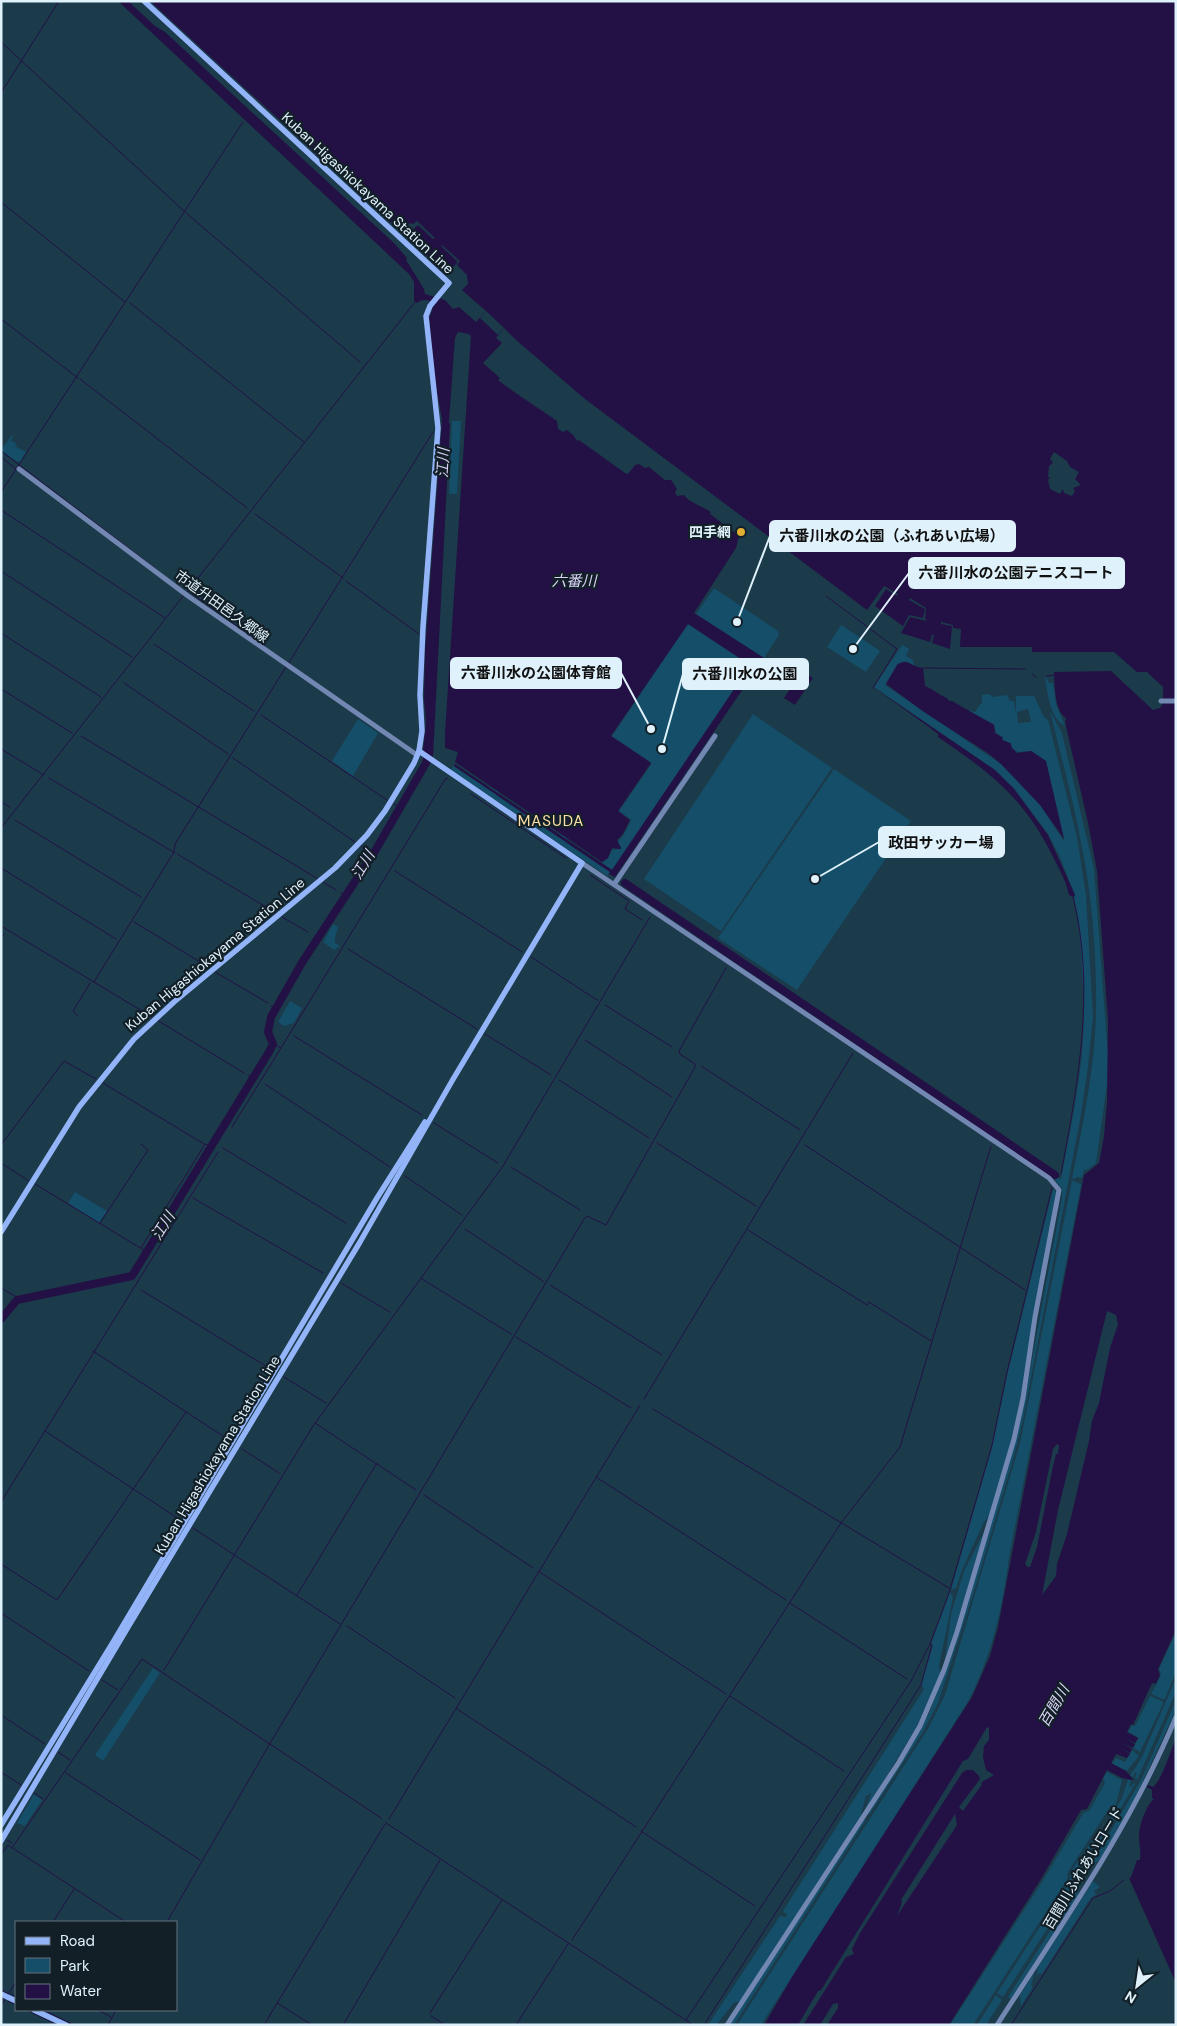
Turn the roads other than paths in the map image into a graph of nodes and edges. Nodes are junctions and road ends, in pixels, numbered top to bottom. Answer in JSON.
{"nodes":[{"id":1,"x":144,"y":1,"type":"edge"},
{"id":2,"x":19,"y":469,"type":"dead end"},
{"id":3,"x":1160,"y":701,"type":"dead end"},
{"id":4,"x":1176,"y":701,"type":"edge"},
{"id":5,"x":715,"y":736,"type":"dead end"},
{"id":6,"x":419,"y":753,"type":"junction"},
{"id":7,"x":582,"y":863,"type":"junction"},
{"id":8,"x":615,"y":883,"type":"junction"},
{"id":9,"x":452,"y":1081,"type":"junction"},
{"id":10,"x":1,"y":1232,"type":"edge"},
{"id":11,"x":1176,"y":1717,"type":"edge"},
{"id":12,"x":1,"y":1825,"type":"edge"},
{"id":13,"x":1,"y":1841,"type":"edge"},
{"id":14,"x":1,"y":1994,"type":"edge"},
{"id":15,"x":15,"y":2001,"type":"edge"},
{"id":16,"x":36,"y":2011,"type":"edge"},
{"id":17,"x":66,"y":2025,"type":"edge"},
{"id":18,"x":727,"y":2025,"type":"edge"},
{"id":19,"x":997,"y":2025,"type":"edge"}],
"edges":[{"from":1,"to":6,"type":"main road","name":"Kuban Higashiokayama Station Line"},
{"from":2,"to":6,"type":"street","name":"市道升田邑久郷線"},
{"from":3,"to":4,"type":"street"},
{"from":5,"to":8,"type":"street"},
{"from":6,"to":7,"type":"main road"},
{"from":6,"to":10,"type":"main road","name":"Kuban Higashiokayama Station Line"},
{"from":7,"to":8,"type":"street"},
{"from":7,"to":9,"type":"main road","name":"Kuban Higashiokayama Station Line"},
{"from":8,"to":18,"type":"street"},
{"from":9,"to":12,"type":"main road","name":"Kuban Higashiokayama Station Line"},
{"from":9,"to":13,"type":"main road","name":"Kuban Higashiokayama Station Line"},
{"from":11,"to":19,"type":"street","name":"百間川ふれあいロード"},
{"from":14,"to":15,"type":"main road"},
{"from":16,"to":17,"type":"main road"}]}
